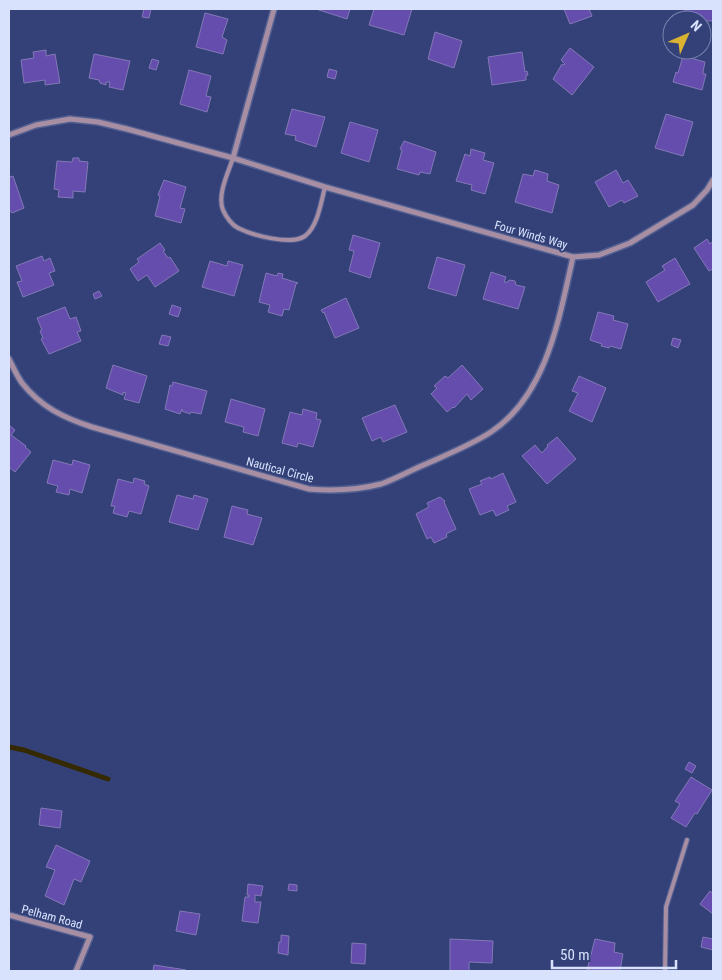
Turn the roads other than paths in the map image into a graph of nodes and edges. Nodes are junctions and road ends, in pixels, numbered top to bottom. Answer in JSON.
{"nodes":[{"id":1,"x":274,"y":9,"type":"edge"},
{"id":2,"x":9,"y":135,"type":"edge"},
{"id":3,"x":233,"y":158,"type":"junction"},
{"id":4,"x":713,"y":180,"type":"edge"},
{"id":5,"x":325,"y":187,"type":"junction"},
{"id":6,"x":573,"y":257,"type":"junction"},
{"id":7,"x":9,"y":359,"type":"edge"},
{"id":8,"x":687,"y":840,"type":"dead end"},
{"id":9,"x":9,"y":915,"type":"edge"},
{"id":10,"x":76,"y":971,"type":"edge"},
{"id":11,"x":665,"y":971,"type":"edge"}],
"edges":[{"from":1,"to":3,"type":"street"},
{"from":2,"to":3,"type":"street"},
{"from":3,"to":5,"type":"street","name":"Four Winds Way"},
{"from":3,"to":5,"type":"lane"},
{"from":4,"to":6,"type":"street","name":"Four Winds Way"},
{"from":5,"to":6,"type":"street","name":"Four Winds Way"},
{"from":6,"to":7,"type":"street","name":"Nautical Circle"},
{"from":8,"to":11,"type":"lane"},
{"from":9,"to":10,"type":"street","name":"Pelham Road"}]}
